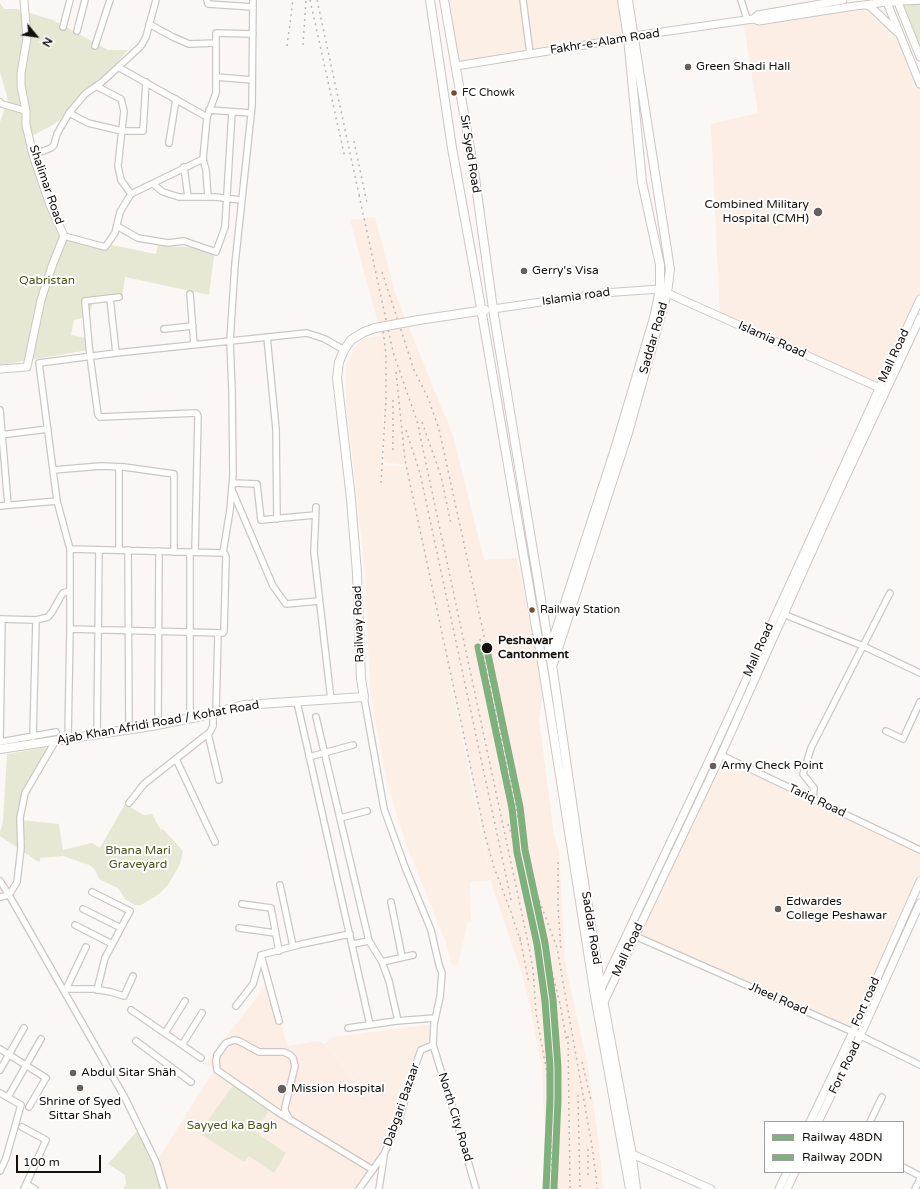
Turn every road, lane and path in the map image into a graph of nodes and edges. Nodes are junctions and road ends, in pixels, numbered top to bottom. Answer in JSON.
{"nodes":[{"id":1,"x":24,"y":0,"type":"edge"},
{"id":2,"x":70,"y":0,"type":"edge"},
{"id":3,"x":85,"y":0,"type":"edge"},
{"id":4,"x":110,"y":0,"type":"edge"},
{"id":5,"x":156,"y":0,"type":"edge"},
{"id":6,"x":207,"y":0,"type":"edge"},
{"id":7,"x":253,"y":0,"type":"edge"},
{"id":8,"x":430,"y":0,"type":"edge"},
{"id":9,"x":444,"y":0,"type":"edge"},
{"id":10,"x":523,"y":0,"type":"edge"},
{"id":11,"x":622,"y":0,"type":"edge"},
{"id":12,"x":628,"y":0,"type":"edge"},
{"id":13,"x":741,"y":0,"type":"edge"},
{"id":14,"x":843,"y":0,"type":"edge"},
{"id":15,"x":886,"y":1,"type":"edge"},
{"id":16,"x":897,"y":1,"type":"edge"},
{"id":17,"x":920,"y":1,"type":"edge"},
{"id":18,"x":867,"y":5,"type":"junction"},
{"id":19,"x":253,"y":7,"type":"junction"},
{"id":20,"x":750,"y":19,"type":"junction"},
{"id":21,"x":150,"y":24,"type":"junction"},
{"id":22,"x":63,"y":27,"type":"dead end"},
{"id":23,"x":77,"y":31,"type":"dead end"},
{"id":24,"x":899,"y":33,"type":"junction"},
{"id":25,"x":253,"y":34,"type":"junction"},
{"id":26,"x":631,"y":37,"type":"junction"},
{"id":27,"x":216,"y":43,"type":"junction"},
{"id":28,"x":95,"y":46,"type":"dead end"},
{"id":29,"x":530,"y":54,"type":"junction"},
{"id":30,"x":920,"y":57,"type":"edge"},
{"id":31,"x":456,"y":66,"type":"junction"},
{"id":32,"x":118,"y":67,"type":"junction"},
{"id":33,"x":216,"y":78,"type":"junction"},
{"id":34,"x":252,"y":80,"type":"junction"},
{"id":35,"x":146,"y":82,"type":"junction"},
{"id":36,"x":920,"y":84,"type":"edge"},
{"id":37,"x":96,"y":86,"type":"junction"},
{"id":38,"x":176,"y":99,"type":"junction"},
{"id":39,"x":0,"y":102,"type":"edge"},
{"id":40,"x":209,"y":110,"type":"junction"},
{"id":41,"x":26,"y":111,"type":"junction"},
{"id":42,"x":232,"y":112,"type":"junction"},
{"id":43,"x":69,"y":113,"type":"junction"},
{"id":44,"x":251,"y":113,"type":"junction"},
{"id":45,"x":207,"y":117,"type":"junction"},
{"id":46,"x":122,"y":131,"type":"junction"},
{"id":47,"x":169,"y":143,"type":"dead end"},
{"id":48,"x":33,"y":155,"type":"junction"},
{"id":49,"x":203,"y":159,"type":"junction"},
{"id":50,"x":184,"y":167,"type":"junction"},
{"id":51,"x":153,"y":184,"type":"junction"},
{"id":52,"x":131,"y":194,"type":"junction"},
{"id":53,"x":188,"y":197,"type":"junction"},
{"id":54,"x":208,"y":197,"type":"junction"},
{"id":55,"x":227,"y":198,"type":"junction"},
{"id":56,"x":241,"y":200,"type":"junction"},
{"id":57,"x":117,"y":226,"type":"junction"},
{"id":58,"x":64,"y":236,"type":"junction"},
{"id":59,"x":663,"y":291,"type":"junction"},
{"id":60,"x":190,"y":294,"type":"dead end"},
{"id":61,"x":119,"y":297,"type":"dead end"},
{"id":62,"x":110,"y":298,"type":"junction"},
{"id":63,"x":920,"y":299,"type":"edge"},
{"id":64,"x":493,"y":309,"type":"junction"},
{"id":65,"x":481,"y":310,"type":"junction"},
{"id":66,"x":920,"y":318,"type":"edge"},
{"id":67,"x":193,"y":326,"type":"junction"},
{"id":68,"x":164,"y":329,"type":"dead end"},
{"id":69,"x":268,"y":337,"type":"junction"},
{"id":70,"x":230,"y":341,"type":"junction"},
{"id":71,"x":194,"y":345,"type":"junction"},
{"id":72,"x":344,"y":350,"type":"junction"},
{"id":73,"x":116,"y":353,"type":"junction"},
{"id":74,"x":90,"y":356,"type":"junction"},
{"id":75,"x":0,"y":369,"type":"edge"},
{"id":76,"x":879,"y":388,"type":"junction"},
{"id":77,"x":886,"y":391,"type":"junction"},
{"id":78,"x":0,"y":410,"type":"edge"},
{"id":79,"x":48,"y":429,"type":"junction"},
{"id":80,"x":1,"y":434,"type":"edge"},
{"id":81,"x":119,"y":467,"type":"junction"},
{"id":82,"x":54,"y":470,"type":"junction"},
{"id":83,"x":232,"y":486,"type":"junction"},
{"id":84,"x":832,"y":497,"type":"junction"},
{"id":85,"x":57,"y":501,"type":"junction"},
{"id":86,"x":8,"y":505,"type":"junction"},
{"id":87,"x":0,"y":506,"type":"edge"},
{"id":88,"x":316,"y":507,"type":"dead end"},
{"id":89,"x":315,"y":515,"type":"junction"},
{"id":90,"x":277,"y":519,"type":"junction"},
{"id":91,"x":70,"y":549,"type":"junction"},
{"id":92,"x":99,"y":550,"type":"junction"},
{"id":93,"x":119,"y":550,"type":"junction"},
{"id":94,"x":128,"y":550,"type":"junction"},
{"id":95,"x":159,"y":551,"type":"junction"},
{"id":96,"x":174,"y":552,"type":"junction"},
{"id":97,"x":192,"y":552,"type":"junction"},
{"id":98,"x":223,"y":553,"type":"junction"},
{"id":99,"x":70,"y":591,"type":"junction"},
{"id":100,"x":890,"y":593,"type":"dead end"},
{"id":101,"x":319,"y":601,"type":"junction"},
{"id":102,"x":568,"y":607,"type":"junction"},
{"id":103,"x":783,"y":614,"type":"junction"},
{"id":104,"x":1,"y":619,"type":"edge"},
{"id":105,"x":36,"y":620,"type":"junction"},
{"id":106,"x":70,"y":629,"type":"junction"},
{"id":107,"x":98,"y":630,"type":"junction"},
{"id":108,"x":129,"y":631,"type":"junction"},
{"id":109,"x":159,"y":631,"type":"junction"},
{"id":110,"x":190,"y":632,"type":"junction"},
{"id":111,"x":218,"y":633,"type":"junction"},
{"id":112,"x":863,"y":646,"type":"junction"},
{"id":113,"x":550,"y":652,"type":"junction"},
{"id":114,"x":552,"y":666,"type":"junction"},
{"id":115,"x":543,"y":668,"type":"junction"},
{"id":116,"x":920,"y":673,"type":"edge"},
{"id":117,"x":364,"y":698,"type":"junction"},
{"id":118,"x":331,"y":700,"type":"junction"},
{"id":119,"x":297,"y":702,"type":"junction"},
{"id":120,"x":920,"y":702,"type":"edge"},
{"id":121,"x":215,"y":713,"type":"junction"},
{"id":122,"x":316,"y":717,"type":"dead end"},
{"id":123,"x":190,"y":719,"type":"junction"},
{"id":124,"x":158,"y":725,"type":"junction"},
{"id":125,"x":129,"y":730,"type":"junction"},
{"id":126,"x":886,"y":731,"type":"dead end"},
{"id":127,"x":208,"y":734,"type":"junction"},
{"id":128,"x":97,"y":735,"type":"junction"},
{"id":129,"x":56,"y":736,"type":"junction"},
{"id":130,"x":33,"y":737,"type":"junction"},
{"id":131,"x":68,"y":739,"type":"junction"},
{"id":132,"x":0,"y":742,"type":"edge"},
{"id":133,"x":353,"y":745,"type":"dead end"},
{"id":134,"x":0,"y":749,"type":"edge"},
{"id":135,"x":713,"y":752,"type":"junction"},
{"id":136,"x":324,"y":753,"type":"junction"},
{"id":137,"x":721,"y":756,"type":"junction"},
{"id":138,"x":309,"y":757,"type":"junction"},
{"id":139,"x":176,"y":759,"type":"junction"},
{"id":140,"x":219,"y":780,"type":"dead end"},
{"id":141,"x":813,"y":799,"type":"junction"},
{"id":142,"x":129,"y":803,"type":"dead end"},
{"id":143,"x":367,"y":811,"type":"dead end"},
{"id":144,"x":340,"y":818,"type":"junction"},
{"id":145,"x":215,"y":842,"type":"dead end"},
{"id":146,"x":920,"y":850,"type":"edge"},
{"id":147,"x":0,"y":881,"type":"edge"},
{"id":148,"x":920,"y":882,"type":"edge"},
{"id":149,"x":280,"y":885,"type":"dead end"},
{"id":150,"x":92,"y":892,"type":"dead end"},
{"id":151,"x":9,"y":895,"type":"junction"},
{"id":152,"x":0,"y":897,"type":"edge"},
{"id":153,"x":391,"y":902,"type":"dead end"},
{"id":154,"x":920,"y":903,"type":"edge"},
{"id":155,"x":242,"y":904,"type":"dead end"},
{"id":156,"x":83,"y":909,"type":"dead end"},
{"id":157,"x":75,"y":925,"type":"dead end"},
{"id":158,"x":121,"y":928,"type":"junction"},
{"id":159,"x":239,"y":928,"type":"dead end"},
{"id":160,"x":276,"y":933,"type":"junction"},
{"id":161,"x":350,"y":934,"type":"junction"},
{"id":162,"x":635,"y":936,"type":"junction"},
{"id":163,"x":370,"y":941,"type":"junction"},
{"id":164,"x":112,"y":944,"type":"junction"},
{"id":165,"x":353,"y":944,"type":"junction"},
{"id":166,"x":293,"y":946,"type":"junction"},
{"id":167,"x":86,"y":947,"type":"dead end"},
{"id":168,"x":279,"y":950,"type":"junction"},
{"id":169,"x":261,"y":955,"type":"junction"},
{"id":170,"x":413,"y":955,"type":"dead end"},
{"id":171,"x":402,"y":957,"type":"junction"},
{"id":172,"x":382,"y":962,"type":"junction"},
{"id":173,"x":133,"y":976,"type":"dead end"},
{"id":174,"x":65,"y":989,"type":"junction"},
{"id":175,"x":601,"y":989,"type":"junction"},
{"id":176,"x":97,"y":990,"type":"junction"},
{"id":177,"x":185,"y":1001,"type":"dead end"},
{"id":178,"x":600,"y":1002,"type":"junction"},
{"id":179,"x":236,"y":1006,"type":"dead end"},
{"id":180,"x":131,"y":1010,"type":"dead end"},
{"id":181,"x":202,"y":1013,"type":"dead end"},
{"id":182,"x":435,"y":1018,"type":"junction"},
{"id":183,"x":279,"y":1021,"type":"dead end"},
{"id":184,"x":398,"y":1021,"type":"junction"},
{"id":185,"x":370,"y":1025,"type":"junction"},
{"id":186,"x":24,"y":1028,"type":"dead end"},
{"id":187,"x":348,"y":1028,"type":"dead end"},
{"id":188,"x":853,"y":1032,"type":"junction"},
{"id":189,"x":164,"y":1033,"type":"junction"},
{"id":190,"x":860,"y":1036,"type":"junction"},
{"id":191,"x":41,"y":1039,"type":"dead end"},
{"id":192,"x":136,"y":1041,"type":"dead end"},
{"id":193,"x":182,"y":1045,"type":"junction"},
{"id":194,"x":433,"y":1045,"type":"junction"},
{"id":195,"x":0,"y":1049,"type":"edge"},
{"id":196,"x":9,"y":1054,"type":"junction"},
{"id":197,"x":201,"y":1058,"type":"dead end"},
{"id":198,"x":26,"y":1065,"type":"junction"},
{"id":199,"x":920,"y":1065,"type":"edge"},
{"id":200,"x":0,"y":1070,"type":"edge"},
{"id":201,"x":191,"y":1082,"type":"dead end"},
{"id":202,"x":0,"y":1093,"type":"edge"},
{"id":203,"x":8,"y":1097,"type":"junction"},
{"id":204,"x":882,"y":1097,"type":"dead end"},
{"id":205,"x":29,"y":1107,"type":"dead end"},
{"id":206,"x":290,"y":1120,"type":"junction"},
{"id":207,"x":810,"y":1121,"type":"edge"},
{"id":208,"x":818,"y":1121,"type":"edge"},
{"id":209,"x":870,"y":1121,"type":"edge"},
{"id":210,"x":22,"y":1127,"type":"dead end"},
{"id":211,"x":384,"y":1154,"type":"junction"},
{"id":212,"x":632,"y":1154,"type":"junction"},
{"id":213,"x":904,"y":1168,"type":"edge"},
{"id":214,"x":373,"y":1170,"type":"junction"},
{"id":215,"x":0,"y":1171,"type":"edge"},
{"id":216,"x":787,"y":1173,"type":"edge"},
{"id":217,"x":795,"y":1173,"type":"edge"},
{"id":218,"x":920,"y":1176,"type":"edge"},
{"id":219,"x":920,"y":1179,"type":"edge"},
{"id":220,"x":25,"y":1187,"type":"edge"},
{"id":221,"x":35,"y":1189,"type":"edge"},
{"id":222,"x":164,"y":1189,"type":"edge"},
{"id":223,"x":359,"y":1189,"type":"edge"},
{"id":224,"x":379,"y":1189,"type":"edge"},
{"id":225,"x":476,"y":1189,"type":"edge"},
{"id":226,"x":630,"y":1189,"type":"edge"},
{"id":227,"x":636,"y":1189,"type":"edge"},
{"id":228,"x":711,"y":1189,"type":"edge"},
{"id":229,"x":779,"y":1189,"type":"edge"},
{"id":230,"x":787,"y":1189,"type":"edge"},
{"id":231,"x":915,"y":1189,"type":"edge"}],
"edges":[{"from":1,"to":41,"type":"street","name":"Shalimar Road"},
{"from":2,"to":22,"type":"street"},
{"from":3,"to":23,"type":"street"},
{"from":4,"to":28,"type":"street"},
{"from":5,"to":21,"type":"street"},
{"from":6,"to":19,"type":"street"},
{"from":7,"to":19,"type":"street"},
{"from":8,"to":65,"type":"main road","name":"Saddar Road"},
{"from":9,"to":31,"type":"main road","name":"Sir Syed Road"},
{"from":10,"to":29,"type":"street"},
{"from":11,"to":26,"type":"main road","name":"Saddar Road"},
{"from":12,"to":26,"type":"main road","name":"Saddar Road"},
{"from":13,"to":20,"type":"street"},
{"from":14,"to":20,"type":"street","name":"Fakhr-e-Alam Road"},
{"from":15,"to":16,"type":"street","name":"Fakhr-e-Alam Road"},
{"from":15,"to":18,"type":"street","name":"Fakhr-e-Alam Road"},
{"from":15,"to":24,"type":"street"},
{"from":16,"to":17,"type":"street"},
{"from":16,"to":30,"type":"street"},
{"from":18,"to":20,"type":"street","name":"Fakhr-e-Alam Road"},
{"from":18,"to":24,"type":"street"},
{"from":19,"to":25,"type":"street"},
{"from":20,"to":26,"type":"street","name":"Fakhr-e-Alam Road"},
{"from":21,"to":27,"type":"street"},
{"from":21,"to":32,"type":"street"},
{"from":24,"to":36,"type":"street"},
{"from":25,"to":27,"type":"street"},
{"from":25,"to":34,"type":"street"},
{"from":26,"to":29,"type":"street","name":"Fakhr-e-Alam Road"},
{"from":26,"to":59,"type":"main road","name":"Saddar Road"},
{"from":26,"to":59,"type":"main road","name":"Saddar Road"},
{"from":27,"to":33,"type":"street"},
{"from":29,"to":31,"type":"street","name":"Fakhr-e-Alam Road"},
{"from":31,"to":64,"type":"main road","name":"Sir Syed Road"},
{"from":32,"to":35,"type":"street"},
{"from":32,"to":37,"type":"street"},
{"from":33,"to":34,"type":"street"},
{"from":33,"to":40,"type":"street"},
{"from":34,"to":44,"type":"street"},
{"from":35,"to":38,"type":"street"},
{"from":35,"to":46,"type":"street"},
{"from":37,"to":43,"type":"street"},
{"from":37,"to":46,"type":"street"},
{"from":38,"to":45,"type":"street"},
{"from":38,"to":47,"type":"street"},
{"from":39,"to":41,"type":"street"},
{"from":40,"to":42,"type":"street"},
{"from":40,"to":45,"type":"street"},
{"from":41,"to":48,"type":"street","name":"Shalimar Road"},
{"from":42,"to":44,"type":"street"},
{"from":42,"to":55,"type":"street"},
{"from":43,"to":46,"type":"street"},
{"from":43,"to":48,"type":"street"},
{"from":44,"to":56,"type":"street"},
{"from":45,"to":49,"type":"street"},
{"from":46,"to":52,"type":"street"},
{"from":48,"to":58,"type":"street","name":"Shalimar Road"},
{"from":49,"to":50,"type":"street"},
{"from":49,"to":54,"type":"street"},
{"from":50,"to":51,"type":"street"},
{"from":50,"to":53,"type":"street"},
{"from":51,"to":52,"type":"street"},
{"from":51,"to":53,"type":"street"},
{"from":52,"to":57,"type":"street"},
{"from":53,"to":54,"type":"street"},
{"from":54,"to":55,"type":"street"},
{"from":55,"to":56,"type":"street"},
{"from":55,"to":57,"type":"street"},
{"from":56,"to":70,"type":"street"},
{"from":57,"to":58,"type":"street"},
{"from":58,"to":75,"type":"street","name":"Shalimar Road"},
{"from":59,"to":64,"type":"street","name":"Islamia road"},
{"from":59,"to":76,"type":"street","name":"Islamia Road"},
{"from":59,"to":102,"type":"main road","name":"Saddar Road"},
{"from":60,"to":67,"type":"street"},
{"from":61,"to":62,"type":"street"},
{"from":62,"to":73,"type":"street"},
{"from":62,"to":74,"type":"street"},
{"from":63,"to":76,"type":"street","name":"Mall Road"},
{"from":64,"to":65,"type":"main road","name":"Railway Road"},
{"from":64,"to":113,"type":"main road","name":"Saddar Road"},
{"from":65,"to":72,"type":"main road","name":"Railway Road","bridge":true},
{"from":65,"to":115,"type":"main road","name":"Saddar Road"},
{"from":66,"to":77,"type":"street","name":"Mall Road"},
{"from":67,"to":68,"type":"street"},
{"from":67,"to":71,"type":"street"},
{"from":69,"to":70,"type":"street"},
{"from":69,"to":72,"type":"street"},
{"from":69,"to":90,"type":"street"},
{"from":70,"to":71,"type":"street"},
{"from":70,"to":83,"type":"street"},
{"from":71,"to":73,"type":"street"},
{"from":72,"to":117,"type":"main road","name":"Railway Road"},
{"from":73,"to":74,"type":"street"},
{"from":74,"to":79,"type":"street"},
{"from":74,"to":97,"type":"street"},
{"from":76,"to":77,"type":"street","name":"Islamia Road"},
{"from":76,"to":84,"type":"street","name":"Mall Road"},
{"from":77,"to":84,"type":"street","name":"Mall Road"},
{"from":78,"to":80,"type":"street"},
{"from":79,"to":80,"type":"street"},
{"from":79,"to":82,"type":"street"},
{"from":80,"to":86,"type":"street"},
{"from":81,"to":82,"type":"street"},
{"from":81,"to":93,"type":"street"},
{"from":81,"to":96,"type":"street"},
{"from":82,"to":85,"type":"street"},
{"from":83,"to":90,"type":"street"},
{"from":83,"to":98,"type":"street"},
{"from":83,"to":101,"type":"street"},
{"from":84,"to":103,"type":"street","name":"Mall Road"},
{"from":84,"to":135,"type":"street","name":"Mall Road"},
{"from":85,"to":86,"type":"street"},
{"from":85,"to":91,"type":"street"},
{"from":86,"to":87,"type":"street"},
{"from":88,"to":89,"type":"street"},
{"from":89,"to":90,"type":"street"},
{"from":89,"to":101,"type":"street"},
{"from":91,"to":92,"type":"street"},
{"from":91,"to":99,"type":"street"},
{"from":92,"to":93,"type":"street"},
{"from":92,"to":107,"type":"street"},
{"from":93,"to":94,"type":"street"},
{"from":94,"to":95,"type":"street"},
{"from":94,"to":108,"type":"street"},
{"from":95,"to":96,"type":"street"},
{"from":95,"to":109,"type":"street"},
{"from":96,"to":97,"type":"street"},
{"from":97,"to":98,"type":"street"},
{"from":97,"to":110,"type":"street"},
{"from":98,"to":111,"type":"street"},
{"from":99,"to":105,"type":"street"},
{"from":99,"to":106,"type":"street"},
{"from":100,"to":112,"type":"street"},
{"from":101,"to":118,"type":"street"},
{"from":102,"to":113,"type":"main road","name":"Saddar Road"},
{"from":102,"to":114,"type":"main road","name":"Saddar Road"},
{"from":103,"to":112,"type":"street"},
{"from":103,"to":137,"type":"street","name":"Mall Road"},
{"from":104,"to":105,"type":"street"},
{"from":104,"to":132,"type":"street"},
{"from":105,"to":130,"type":"street"},
{"from":106,"to":107,"type":"street"},
{"from":106,"to":131,"type":"street"},
{"from":107,"to":108,"type":"street"},
{"from":107,"to":128,"type":"street"},
{"from":108,"to":109,"type":"street"},
{"from":108,"to":125,"type":"street"},
{"from":109,"to":110,"type":"street"},
{"from":109,"to":124,"type":"street"},
{"from":110,"to":111,"type":"street"},
{"from":110,"to":123,"type":"street"},
{"from":111,"to":121,"type":"street"},
{"from":112,"to":116,"type":"street"},
{"from":112,"to":141,"type":"street"},
{"from":113,"to":114,"type":"main road","name":"Saddar Road"},
{"from":113,"to":115,"type":"main road","name":"Saddar Road"},
{"from":114,"to":175,"type":"main road","name":"Saddar Road"},
{"from":115,"to":178,"type":"main road","name":"Saddar Road"},
{"from":117,"to":118,"type":"main road","name":"Ajab Khan Afridi Road / Kohat Road"},
{"from":117,"to":182,"type":"street","name":"Railway Road"},
{"from":118,"to":119,"type":"main road","name":"Ajab Khan Afridi Road / Kohat Road"},
{"from":119,"to":121,"type":"main road","name":"Ajab Khan Afridi Road / Kohat Road"},
{"from":119,"to":138,"type":"street"},
{"from":120,"to":126,"type":"street"},
{"from":121,"to":123,"type":"main road","name":"Ajab Khan Afridi Road / Kohat Road"},
{"from":121,"to":127,"type":"street"},
{"from":122,"to":136,"type":"street"},
{"from":123,"to":124,"type":"main road","name":"Ajab Khan Afridi Road / Kohat Road"},
{"from":124,"to":125,"type":"main road","name":"Ajab Khan Afridi Road / Kohat Road"},
{"from":125,"to":128,"type":"main road","name":"Ajab Khan Afridi Road / Kohat Road"},
{"from":127,"to":139,"type":"street"},
{"from":127,"to":140,"type":"street"},
{"from":128,"to":131,"type":"main road","name":"Ajab Khan Afridi Road / Kohat Road"},
{"from":129,"to":130,"type":"street"},
{"from":129,"to":131,"type":"main road","name":"Ajab Khan Afridi Road / Kohat Road"},
{"from":129,"to":134,"type":"main road","name":"Ajab Khan Afridi Road / Kohat Road"},
{"from":129,"to":151,"type":"street"},
{"from":130,"to":132,"type":"street"},
{"from":133,"to":136,"type":"street"},
{"from":135,"to":137,"type":"street","name":"Tariq Road"},
{"from":135,"to":175,"type":"street","name":"Mall Road"},
{"from":136,"to":138,"type":"street"},
{"from":136,"to":144,"type":"street"},
{"from":137,"to":141,"type":"street","name":"Tariq Road"},
{"from":137,"to":162,"type":"street","name":"Mall Road"},
{"from":138,"to":161,"type":"street"},
{"from":139,"to":142,"type":"street"},
{"from":139,"to":145,"type":"street"},
{"from":141,"to":146,"type":"street","name":"Tariq Road"},
{"from":143,"to":144,"type":"street"},
{"from":144,"to":163,"type":"street"},
{"from":147,"to":151,"type":"street"},
{"from":148,"to":188,"type":"street","name":"Fort road"},
{"from":149,"to":166,"type":"street"},
{"from":150,"to":158,"type":"street"},
{"from":151,"to":152,"type":"street"},
{"from":151,"to":174,"type":"street"},
{"from":153,"to":171,"type":"street"},
{"from":154,"to":190,"type":"street","name":"Fort Road"},
{"from":155,"to":160,"type":"street"},
{"from":156,"to":158,"type":"street"},
{"from":157,"to":164,"type":"street"},
{"from":158,"to":164,"type":"street"},
{"from":159,"to":160,"type":"street"},
{"from":160,"to":168,"type":"street"},
{"from":161,"to":165,"type":"street"},
{"from":161,"to":166,"type":"street"},
{"from":162,"to":178,"type":"street","name":"Mall Road"},
{"from":162,"to":188,"type":"street","name":"Jheel Road"},
{"from":163,"to":165,"type":"street"},
{"from":163,"to":172,"type":"street"},
{"from":164,"to":176,"type":"street"},
{"from":165,"to":185,"type":"street"},
{"from":166,"to":168,"type":"street"},
{"from":167,"to":174,"type":"street"},
{"from":168,"to":169,"type":"street"},
{"from":169,"to":179,"type":"street"},
{"from":169,"to":183,"type":"street"},
{"from":170,"to":171,"type":"street"},
{"from":171,"to":172,"type":"street"},
{"from":172,"to":184,"type":"street"},
{"from":173,"to":176,"type":"street"},
{"from":174,"to":176,"type":"street"},
{"from":174,"to":222,"type":"street"},
{"from":175,"to":178,"type":"main road","name":"Saddar Road"},
{"from":177,"to":189,"type":"street"},
{"from":178,"to":212,"type":"main road","name":"Saddar Road"},
{"from":178,"to":226,"type":"main road","name":"Saddar Road"},
{"from":180,"to":189,"type":"street"},
{"from":181,"to":193,"type":"street"},
{"from":182,"to":184,"type":"street"},
{"from":182,"to":194,"type":"street","name":"Railway Road"},
{"from":184,"to":185,"type":"street"},
{"from":185,"to":187,"type":"street"},
{"from":186,"to":196,"type":"street"},
{"from":188,"to":190,"type":"street","name":"Jheel Road"},
{"from":188,"to":207,"type":"street","name":"Fort road"},
{"from":189,"to":193,"type":"street"},
{"from":190,"to":199,"type":"street","name":"Jheel Road"},
{"from":190,"to":208,"type":"street","name":"Fort Road"},
{"from":191,"to":198,"type":"street"},
{"from":192,"to":201,"type":"street"},
{"from":193,"to":197,"type":"street"},
{"from":194,"to":211,"type":"street","name":"Dabgari Bazaar"},
{"from":194,"to":225,"type":"street","name":"North City Road"},
{"from":195,"to":196,"type":"street"},
{"from":196,"to":198,"type":"street"},
{"from":196,"to":200,"type":"street"},
{"from":198,"to":203,"type":"street"},
{"from":198,"to":205,"type":"street"},
{"from":202,"to":203,"type":"street"},
{"from":203,"to":215,"type":"street"},
{"from":204,"to":209,"type":"street"},
{"from":206,"to":206,"type":"street"},
{"from":206,"to":214,"type":"street"},
{"from":210,"to":220,"type":"street"},
{"from":211,"to":214,"type":"street","name":"Dabgari Bazaar"},
{"from":211,"to":224,"type":"street"},
{"from":212,"to":227,"type":"main road","name":"Saddar Road"},
{"from":212,"to":228,"type":"street"},
{"from":213,"to":218,"type":"street"},
{"from":214,"to":223,"type":"street","name":"Dabgari Bazaar"},
{"from":216,"to":229,"type":"street"},
{"from":217,"to":230,"type":"street"},
{"from":219,"to":231,"type":"street"},
{"from":220,"to":221,"type":"street"}]}
